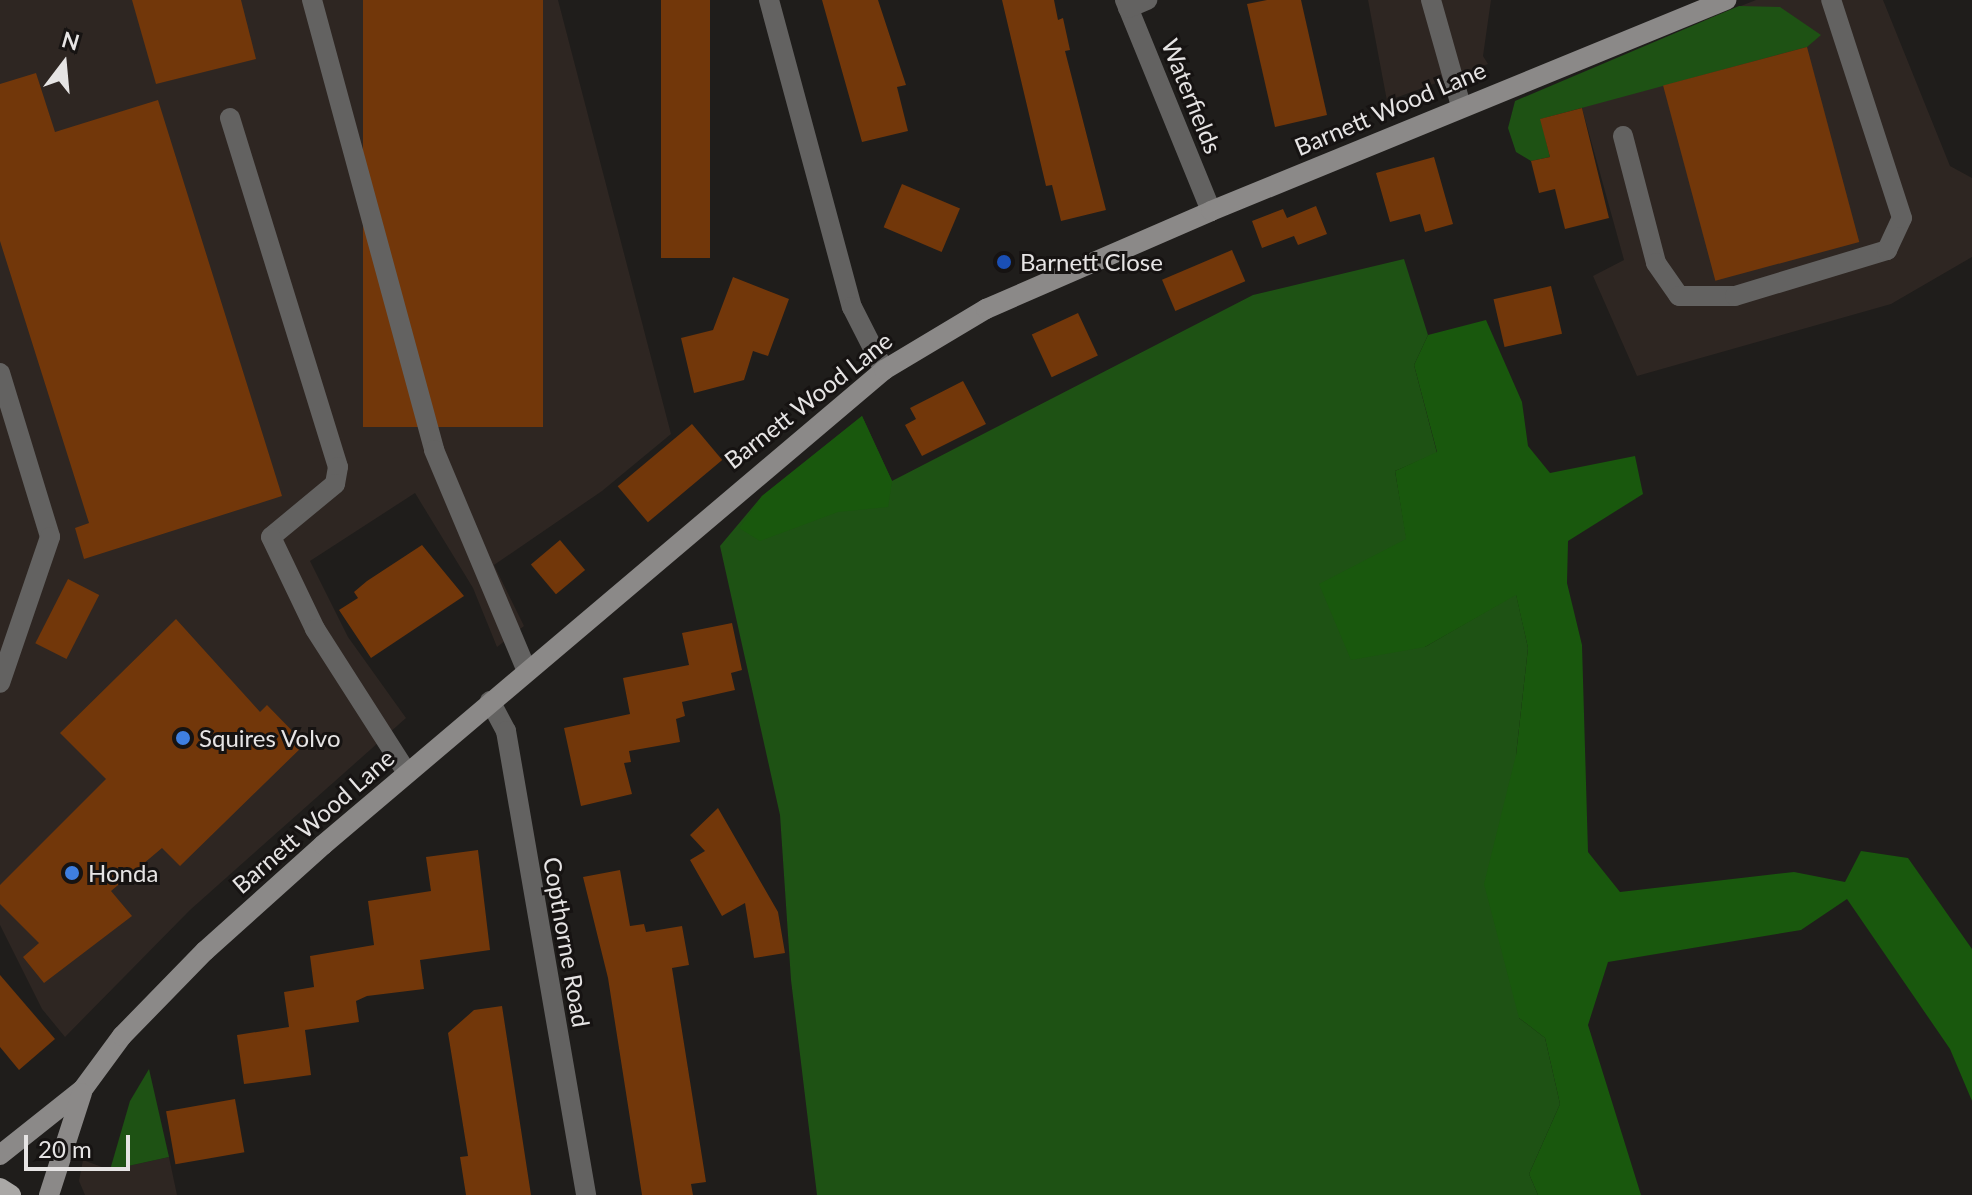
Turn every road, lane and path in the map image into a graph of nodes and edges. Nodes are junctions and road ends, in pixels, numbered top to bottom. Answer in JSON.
{"nodes":[{"id":1,"x":312,"y":0,"type":"edge"},
{"id":2,"x":769,"y":0,"type":"edge"},
{"id":3,"x":1431,"y":0,"type":"edge"},
{"id":4,"x":1726,"y":0,"type":"edge"},
{"id":5,"x":1831,"y":0,"type":"edge"},
{"id":6,"x":1133,"y":3,"type":"edge"},
{"id":7,"x":1461,"y":106,"type":"junction"},
{"id":8,"x":230,"y":118,"type":"dead end"},
{"id":9,"x":1623,"y":136,"type":"dead end"},
{"id":10,"x":1211,"y":211,"type":"junction"},
{"id":11,"x":884,"y":370,"type":"junction"},
{"id":12,"x":0,"y":373,"type":"edge"},
{"id":13,"x":526,"y":669,"type":"junction"},
{"id":14,"x":0,"y":683,"type":"edge"},
{"id":15,"x":490,"y":701,"type":"junction"},
{"id":16,"x":407,"y":773,"type":"junction"},
{"id":17,"x":83,"y":1089,"type":"junction"},
{"id":18,"x":0,"y":1155,"type":"edge"},
{"id":19,"x":0,"y":1188,"type":"edge"},
{"id":20,"x":11,"y":1195,"type":"edge"},
{"id":21,"x":49,"y":1195,"type":"edge"},
{"id":22,"x":586,"y":1195,"type":"edge"}],
"edges":[{"from":1,"to":13,"type":"street"},
{"from":2,"to":11,"type":"street"},
{"from":3,"to":7,"type":"street"},
{"from":4,"to":7,"type":"street","name":"Barnett Wood Lane"},
{"from":5,"to":9,"type":"street"},
{"from":6,"to":10,"type":"street","name":"Waterfields"},
{"from":7,"to":10,"type":"street","name":"Barnett Wood Lane"},
{"from":8,"to":16,"type":"street"},
{"from":10,"to":11,"type":"street","name":"Barnett Wood Lane"},
{"from":11,"to":13,"type":"street","name":"Barnett Wood Lane"},
{"from":12,"to":14,"type":"street"},
{"from":13,"to":15,"type":"street","name":"Barnett Wood Lane"},
{"from":15,"to":16,"type":"street","name":"Barnett Wood Lane"},
{"from":15,"to":22,"type":"street","name":"Copthorne Road"},
{"from":16,"to":17,"type":"street","name":"Barnett Wood Lane"},
{"from":17,"to":18,"type":"street","name":"Barnett Wood Lane"},
{"from":17,"to":21,"type":"street","name":"Barnett Wood Lane"},
{"from":19,"to":20,"type":"main road"}]}
